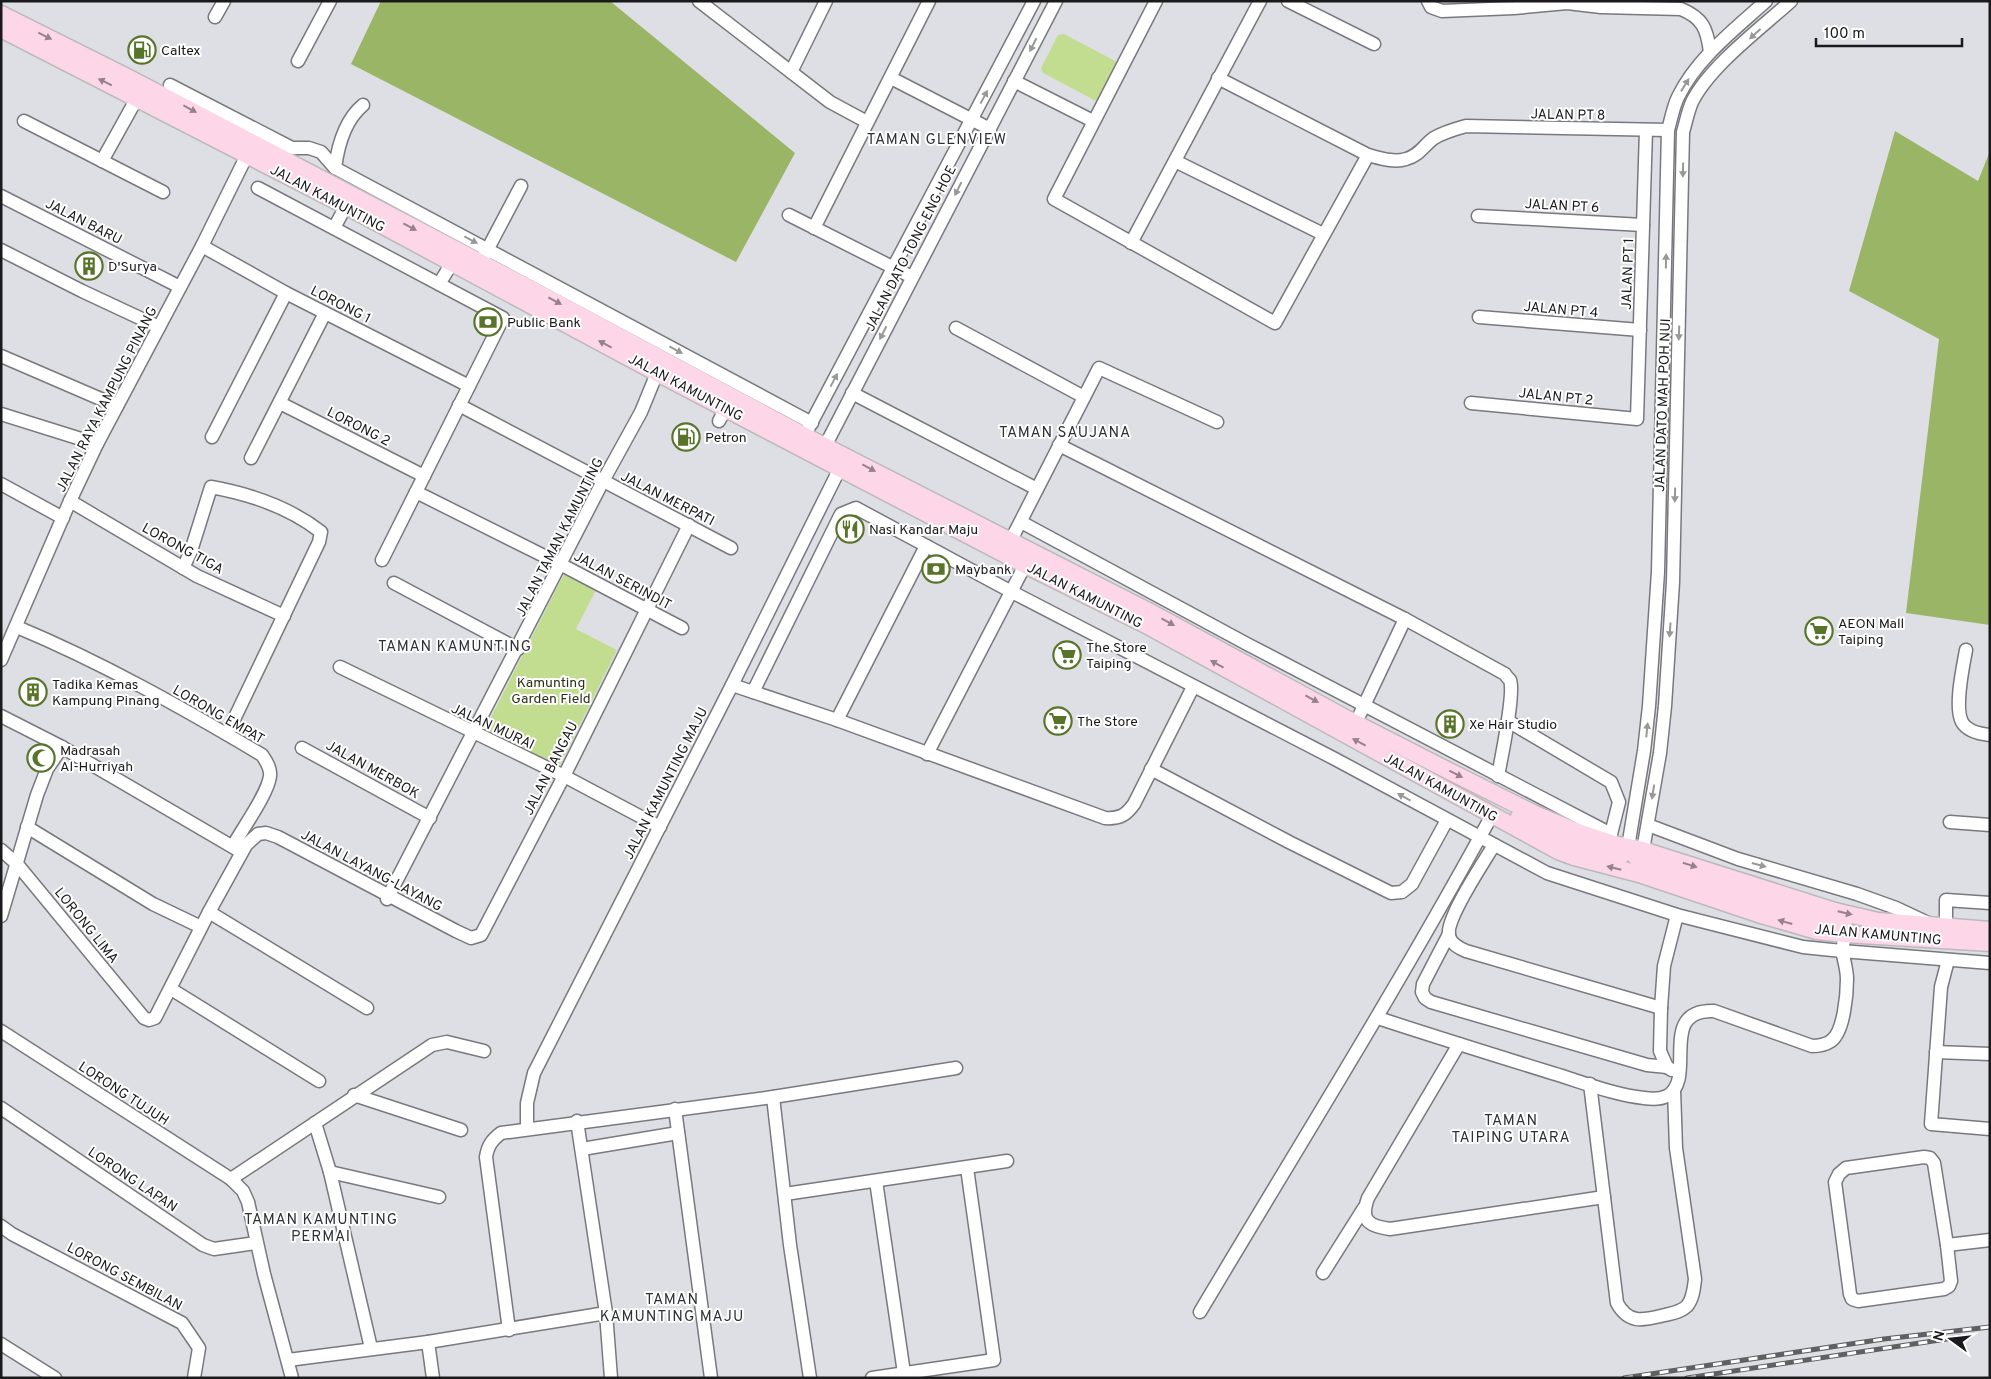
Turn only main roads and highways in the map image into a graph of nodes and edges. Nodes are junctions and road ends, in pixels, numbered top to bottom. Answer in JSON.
{"nodes":[{"id":1,"x":1,"y":14,"type":"edge"},
{"id":2,"x":1,"y":29,"type":"edge"},
{"id":3,"x":805,"y":435,"type":"junction"},
{"id":4,"x":844,"y":462,"type":"junction"},
{"id":5,"x":1472,"y":802,"type":"junction"},
{"id":6,"x":1635,"y":851,"type":"junction"},
{"id":7,"x":1990,"y":930,"type":"edge"},
{"id":8,"x":1875,"y":935,"type":"junction"},
{"id":9,"x":1990,"y":943,"type":"edge"}],
"edges":[{"from":1,"to":3,"type":"main road","name":"JALAN KAMUNTING","one_way":true},
{"from":3,"to":2,"type":"main road","name":"JALAN KAMUNTING","one_way":true},
{"from":3,"to":4,"type":"main road","name":"JALAN KAMUNTING"},
{"from":5,"to":4,"type":"main road","name":"JALAN KAMUNTING","one_way":true},
{"from":4,"to":6,"type":"main road","name":"JALAN KAMUNTING","one_way":true},
{"from":5,"to":6,"type":"main road"},
{"from":8,"to":5,"type":"main road","name":"JALAN KAMUNTING","one_way":true},
{"from":6,"to":7,"type":"main road","name":"JALAN KAMUNTING","one_way":true},
{"from":6,"to":8,"type":"main road"},
{"from":8,"to":9,"type":"main road","name":"JALAN KAMUNTING"}]}
